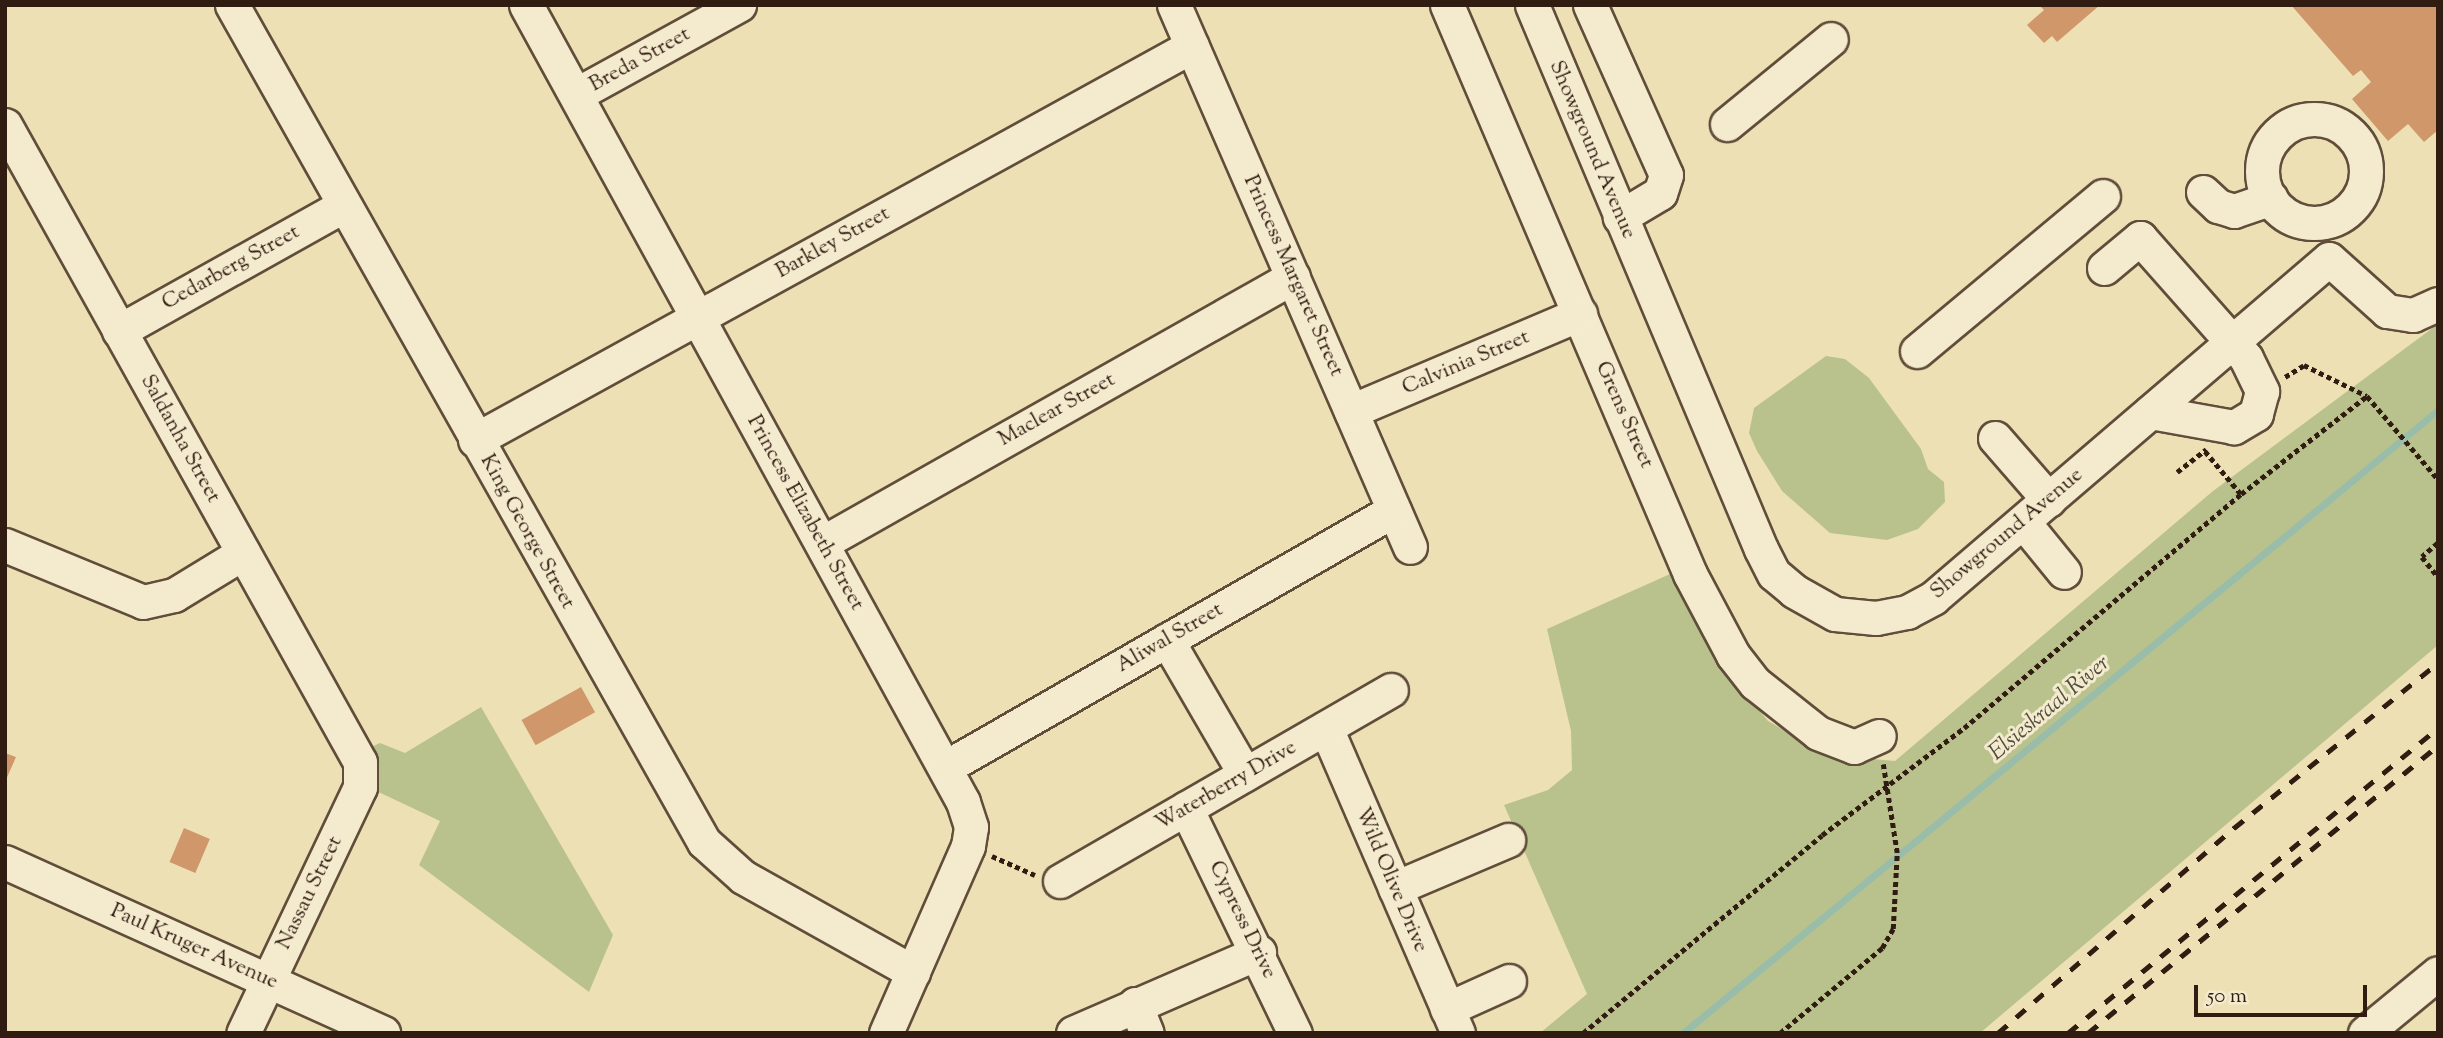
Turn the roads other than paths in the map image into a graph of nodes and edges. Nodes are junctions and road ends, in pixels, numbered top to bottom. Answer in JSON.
{"nodes":[{"id":1,"x":232,"y":5,"type":"edge"},
{"id":2,"x":526,"y":5,"type":"edge"},
{"id":3,"x":739,"y":5,"type":"edge"},
{"id":4,"x":1174,"y":5,"type":"edge"},
{"id":5,"x":1447,"y":5,"type":"edge"},
{"id":6,"x":1532,"y":5,"type":"edge"},
{"id":7,"x":1590,"y":5,"type":"edge"},
{"id":8,"x":1831,"y":40,"type":"dead end"},
{"id":9,"x":1192,"y":46,"type":"junction"},
{"id":10,"x":578,"y":94,"type":"junction"},
{"id":11,"x":1727,"y":124,"type":"dead end"},
{"id":12,"x":5,"y":125,"type":"edge"},
{"id":13,"x":2203,"y":192,"type":"dead end"},
{"id":14,"x":2103,"y":196,"type":"dead end"},
{"id":15,"x":2271,"y":198,"type":"junction"},
{"id":16,"x":343,"y":206,"type":"junction"},
{"id":17,"x":1620,"y":217,"type":"junction"},
{"id":18,"x":2319,"y":224,"type":"junction"},
{"id":19,"x":2329,"y":259,"type":"junction"},
{"id":20,"x":2104,"y":268,"type":"dead end"},
{"id":21,"x":1293,"y":277,"type":"junction"},
{"id":22,"x":2438,"y":304,"type":"edge"},
{"id":23,"x":1580,"y":314,"type":"junction"},
{"id":24,"x":697,"y":317,"type":"junction"},
{"id":25,"x":119,"y":331,"type":"junction"},
{"id":26,"x":2230,"y":343,"type":"junction"},
{"id":27,"x":1917,"y":351,"type":"dead end"},
{"id":28,"x":1351,"y":411,"type":"junction"},
{"id":29,"x":2150,"y":412,"type":"junction"},
{"id":30,"x":1995,"y":438,"type":"dead end"},
{"id":31,"x":475,"y":440,"type":"junction"},
{"id":32,"x":2049,"y":500,"type":"junction"},
{"id":33,"x":1394,"y":510,"type":"junction"},
{"id":34,"x":2024,"y":523,"type":"junction"},
{"id":35,"x":822,"y":543,"type":"junction"},
{"id":36,"x":5,"y":545,"type":"edge"},
{"id":37,"x":1410,"y":547,"type":"dead end"},
{"id":38,"x":243,"y":553,"type":"junction"},
{"id":39,"x":2064,"y":572,"type":"dead end"},
{"id":40,"x":1167,"y":640,"type":"junction"},
{"id":41,"x":1391,"y":690,"type":"dead end"},
{"id":42,"x":1326,"y":728,"type":"junction"},
{"id":43,"x":1879,"y":736,"type":"road end"},
{"id":44,"x":356,"y":751,"type":"joint"},
{"id":45,"x":946,"y":767,"type":"junction"},
{"id":46,"x":1245,"y":774,"type":"junction"},
{"id":47,"x":1186,"y":808,"type":"junction"},
{"id":48,"x":1508,"y":840,"type":"dead end"},
{"id":49,"x":5,"y":862,"type":"edge"},
{"id":50,"x":1060,"y":881,"type":"road end"},
{"id":51,"x":1395,"y":888,"type":"junction"},
{"id":52,"x":1259,"y":952,"type":"junction"},
{"id":53,"x":913,"y":972,"type":"junction"},
{"id":54,"x":2438,"y":973,"type":"edge"},
{"id":55,"x":268,"y":981,"type":"junction"},
{"id":56,"x":1509,"y":981,"type":"dead end"},
{"id":57,"x":1141,"y":1018,"type":"edge"},
{"id":58,"x":1452,"y":1021,"type":"edge"},
{"id":59,"x":243,"y":1033,"type":"edge"},
{"id":60,"x":383,"y":1033,"type":"edge"},
{"id":61,"x":886,"y":1033,"type":"edge"},
{"id":62,"x":1073,"y":1033,"type":"edge"},
{"id":63,"x":1295,"y":1033,"type":"edge"},
{"id":64,"x":2365,"y":1033,"type":"edge"}],
"edges":[{"from":1,"to":16,"type":"street","name":"King George Street"},
{"from":2,"to":10,"type":"street","name":"Princess Elizabeth Street"},
{"from":3,"to":10,"type":"street","name":"Breda Street"},
{"from":4,"to":9,"type":"street","name":"Princess Margaret Street"},
{"from":5,"to":23,"type":"street","name":"Grens Street"},
{"from":6,"to":17,"type":"street","name":"Showground Avenue"},
{"from":7,"to":17,"type":"street"},
{"from":8,"to":11,"type":"street"},
{"from":9,"to":21,"type":"street","name":"Princess Margaret Street"},
{"from":9,"to":24,"type":"street","name":"Barkley Street"},
{"from":10,"to":24,"type":"street","name":"Princess Elizabeth Street"},
{"from":12,"to":25,"type":"street","name":"Saldanha Street"},
{"from":13,"to":15,"type":"street"},
{"from":14,"to":27,"type":"street"},
{"from":15,"to":18,"type":"street"},
{"from":15,"to":18,"type":"street"},
{"from":16,"to":25,"type":"street","name":"Cedarberg Street"},
{"from":16,"to":31,"type":"street","name":"King George Street"},
{"from":17,"to":34,"type":"street","name":"Showground Avenue"},
{"from":18,"to":19,"type":"street"},
{"from":19,"to":22,"type":"street"},
{"from":19,"to":26,"type":"street","name":"Showground Avenue"},
{"from":20,"to":26,"type":"street"},
{"from":21,"to":28,"type":"street","name":"Princess Margaret Street"},
{"from":21,"to":35,"type":"street","name":"Maclear Street"},
{"from":23,"to":28,"type":"street","name":"Calvinia Street"},
{"from":23,"to":43,"type":"street","name":"Grens Street"},
{"from":24,"to":31,"type":"street","name":"Barkley Street"},
{"from":24,"to":35,"type":"street","name":"Princess Elizabeth Street"},
{"from":25,"to":38,"type":"street","name":"Saldanha Street"},
{"from":26,"to":29,"type":"street","name":"Showground Avenue"},
{"from":26,"to":29,"type":"street"},
{"from":28,"to":33,"type":"street","name":"Princess Margaret Street"},
{"from":29,"to":32,"type":"street","name":"Showground Avenue"},
{"from":30,"to":32,"type":"street"},
{"from":31,"to":53,"type":"street","name":"King George Street"},
{"from":32,"to":34,"type":"street","name":"Showground Avenue"},
{"from":33,"to":37,"type":"street","name":"Princess Margaret Street"},
{"from":33,"to":40,"type":"street","name":"Aliwal Street"},
{"from":34,"to":39,"type":"street"},
{"from":35,"to":45,"type":"street","name":"Princess Elizabeth Street"},
{"from":36,"to":38,"type":"street"},
{"from":38,"to":44,"type":"street","name":"Saldanha Street"},
{"from":40,"to":45,"type":"street","name":"Aliwal Street"},
{"from":40,"to":46,"type":"street"},
{"from":41,"to":42,"type":"street","name":"Waterberry Drive"},
{"from":42,"to":46,"type":"street","name":"Waterberry Drive"},
{"from":42,"to":51,"type":"street","name":"Wild Olive Drive"},
{"from":44,"to":55,"type":"street","name":"Nassau Street"},
{"from":45,"to":53,"type":"street","name":"Princess Elizabeth Street"},
{"from":46,"to":47,"type":"street","name":"Waterberry Drive"},
{"from":47,"to":50,"type":"street","name":"Waterberry Drive"},
{"from":47,"to":52,"type":"street","name":"Cypress Drive"},
{"from":48,"to":51,"type":"street"},
{"from":49,"to":55,"type":"street","name":"Paul Kruger Avenue"},
{"from":51,"to":58,"type":"street","name":"Wild Olive Drive"},
{"from":52,"to":57,"type":"street"},
{"from":52,"to":63,"type":"street","name":"Cypress Drive"},
{"from":53,"to":61,"type":"street","name":"Princess Elizabeth Street"},
{"from":54,"to":64,"type":"street"},
{"from":55,"to":59,"type":"street","name":"Nassau Street"},
{"from":55,"to":60,"type":"street","name":"Paul Kruger Avenue"},
{"from":56,"to":58,"type":"street"},
{"from":57,"to":62,"type":"street"}]}
